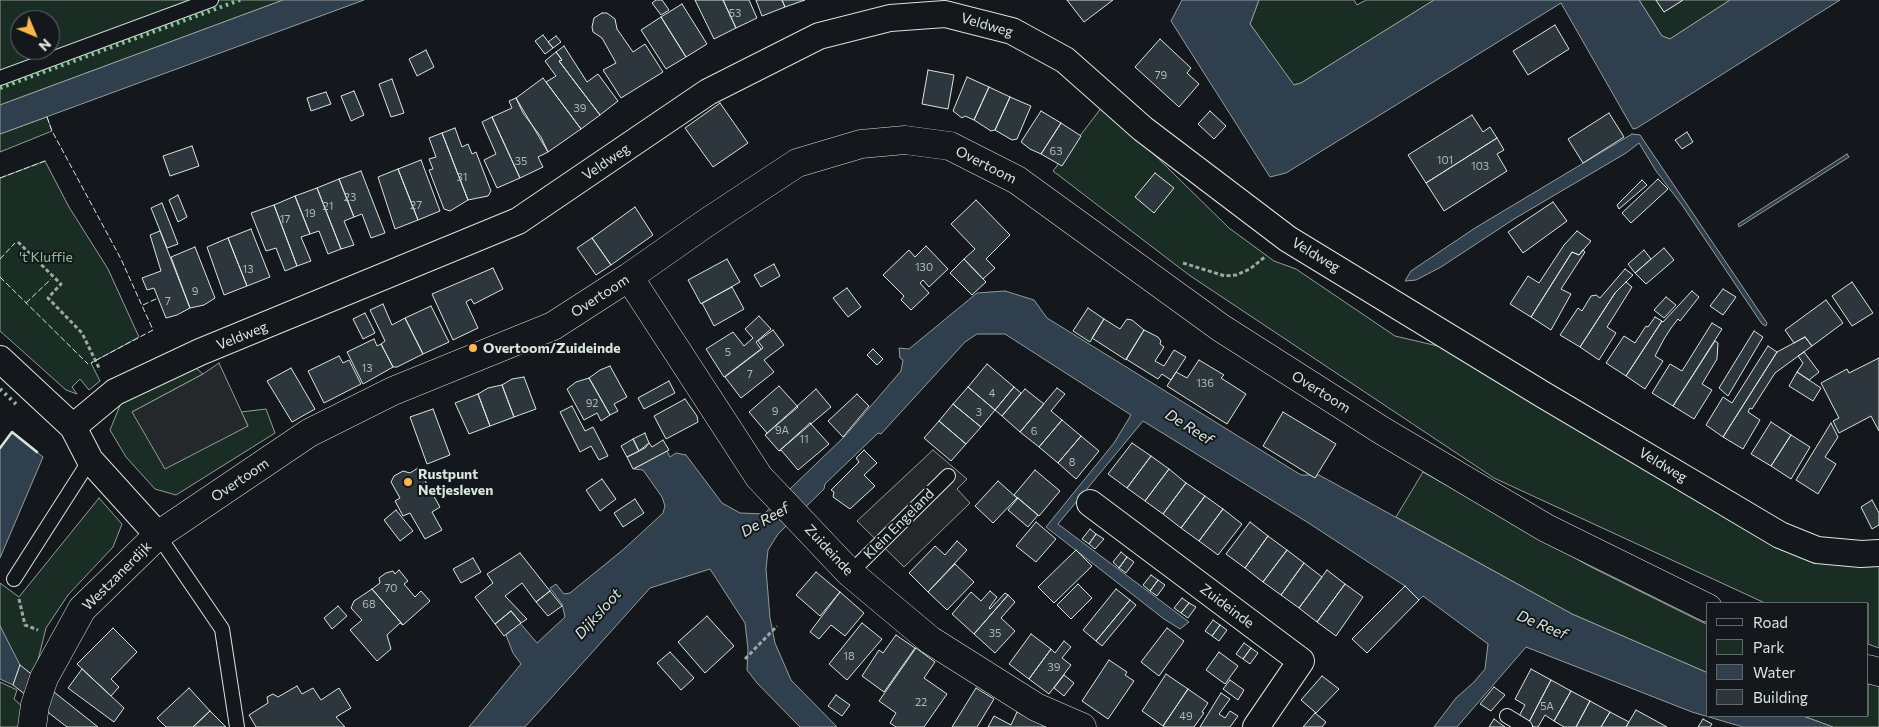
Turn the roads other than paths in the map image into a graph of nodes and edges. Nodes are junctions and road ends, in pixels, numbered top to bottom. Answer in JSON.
{"nodes":[{"id":1,"x":211,"y":0,"type":"edge"},
{"id":2,"x":0,"y":78,"type":"edge"},
{"id":3,"x":630,"y":277,"type":"junction"},
{"id":4,"x":0,"y":360,"type":"edge"},
{"id":5,"x":73,"y":427,"type":"junction"},
{"id":6,"x":90,"y":460,"type":"junction"},
{"id":7,"x":948,"y":476,"type":"dead end"},
{"id":8,"x":1090,"y":503,"type":"dead end"},
{"id":9,"x":158,"y":535,"type":"junction"},
{"id":10,"x":1879,"y":553,"type":"edge"},
{"id":11,"x":850,"y":573,"type":"junction"},
{"id":12,"x":14,"y":579,"type":"road end"},
{"id":13,"x":1706,"y":607,"type":"edge"},
{"id":14,"x":34,"y":716,"type":"edge"},
{"id":15,"x":1507,"y":716,"type":"dead end"},
{"id":16,"x":237,"y":727,"type":"edge"},
{"id":17,"x":1082,"y":727,"type":"edge"},
{"id":18,"x":1256,"y":727,"type":"edge"},
{"id":19,"x":1525,"y":727,"type":"edge"}],
"edges":[{"from":1,"to":2,"type":"lane"},
{"from":3,"to":9,"type":"street","name":"Overtoom"},
{"from":3,"to":11,"type":"street","name":"Zuideinde"},
{"from":3,"to":13,"type":"street","name":"Overtoom"},
{"from":4,"to":5,"type":"street"},
{"from":5,"to":6,"type":"street"},
{"from":5,"to":10,"type":"street","name":"Veldweg"},
{"from":6,"to":9,"type":"street"},
{"from":6,"to":12,"type":"lane"},
{"from":7,"to":11,"type":"lane","name":"Klein Engeland"},
{"from":8,"to":18,"type":"street","name":"Zuideinde"},
{"from":9,"to":14,"type":"street","name":"Westzanerdijk"},
{"from":9,"to":16,"type":"lane"},
{"from":11,"to":17,"type":"street","name":"Zuideinde"},
{"from":15,"to":19,"type":"lane"}]}
